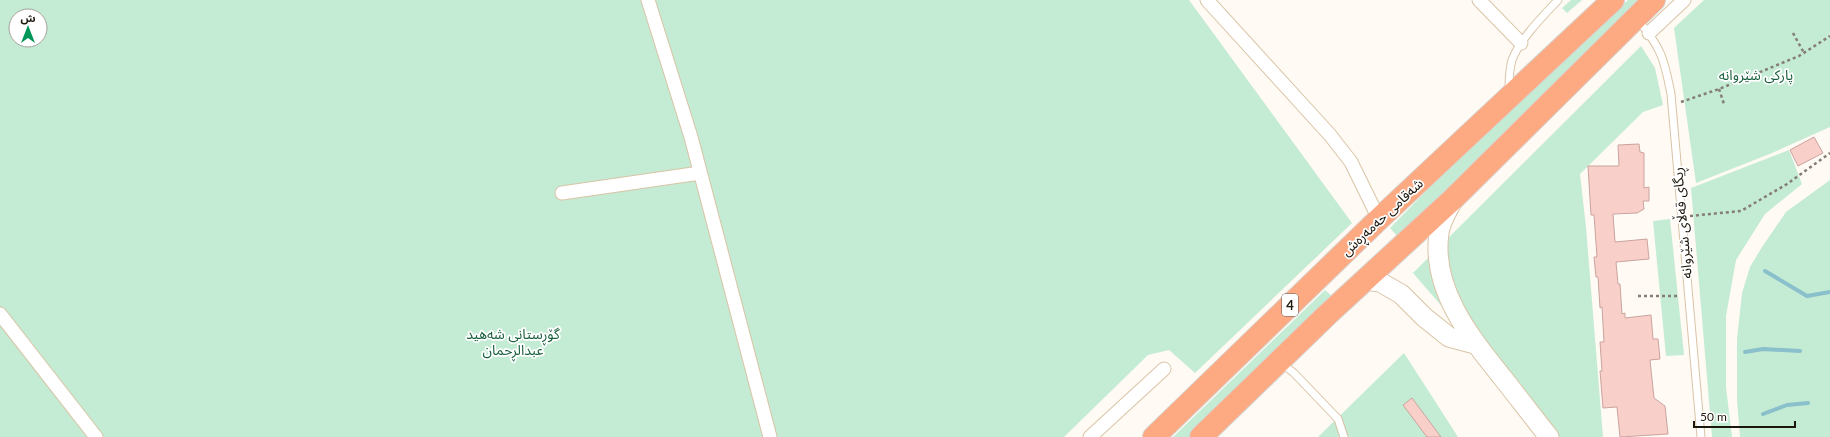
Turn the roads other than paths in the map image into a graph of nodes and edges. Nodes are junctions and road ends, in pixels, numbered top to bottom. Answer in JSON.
{"nodes":[{"id":1,"x":648,"y":0,"type":"edge"},
{"id":2,"x":1207,"y":0,"type":"edge"},
{"id":3,"x":1479,"y":0,"type":"edge"},
{"id":4,"x":1558,"y":0,"type":"edge"},
{"id":5,"x":1613,"y":0,"type":"edge"},
{"id":6,"x":1654,"y":0,"type":"edge"},
{"id":7,"x":1684,"y":0,"type":"edge"},
{"id":8,"x":1642,"y":25,"type":"junction"},
{"id":9,"x":1521,"y":43,"type":"junction"},
{"id":10,"x":1509,"y":98,"type":"junction"},
{"id":11,"x":700,"y":173,"type":"junction"},
{"id":12,"x":562,"y":193,"type":"dead end"},
{"id":13,"x":1453,"y":199,"type":"junction"},
{"id":14,"x":1379,"y":219,"type":"junction"},
{"id":15,"x":1366,"y":280,"type":"junction"},
{"id":16,"x":0,"y":314,"type":"edge"},
{"id":17,"x":1475,"y":344,"type":"junction"},
{"id":18,"x":1279,"y":361,"type":"junction"},
{"id":19,"x":1164,"y":369,"type":"dead end"},
{"id":20,"x":96,"y":437,"type":"edge"},
{"id":21,"x":770,"y":437,"type":"edge"},
{"id":22,"x":1090,"y":437,"type":"edge"},
{"id":23,"x":1154,"y":437,"type":"edge"},
{"id":24,"x":1201,"y":437,"type":"edge"},
{"id":25,"x":1344,"y":437,"type":"edge"},
{"id":26,"x":1549,"y":437,"type":"edge"},
{"id":27,"x":1701,"y":437,"type":"edge"}],
"edges":[{"from":1,"to":11,"type":"street"},
{"from":2,"to":14,"type":"street"},
{"from":3,"to":9,"type":"street"},
{"from":4,"to":9,"type":"lane"},
{"from":5,"to":10,"type":"highway","name":"شەقامی حەمەڕەش","number":"4"},
{"from":6,"to":8,"type":"highway","number":"4"},
{"from":7,"to":8,"type":"street"},
{"from":8,"to":13,"type":"highway","number":"4"},
{"from":8,"to":27,"type":"lane","name":"ڕیگای قەڵای شێروانە"},
{"from":9,"to":10,"type":"lane"},
{"from":10,"to":14,"type":"highway","name":"شەقامی حەمەڕەش","number":"4"},
{"from":11,"to":12,"type":"street"},
{"from":11,"to":21,"type":"street"},
{"from":13,"to":15,"type":"highway","number":"4"},
{"from":13,"to":17,"type":"street"},
{"from":14,"to":23,"type":"highway","name":"شەقامی حەمەڕەش","number":"4"},
{"from":15,"to":17,"type":"street"},
{"from":15,"to":18,"type":"highway","number":"4"},
{"from":16,"to":20,"type":"street"},
{"from":17,"to":26,"type":"street"},
{"from":18,"to":24,"type":"highway","number":"4"},
{"from":18,"to":25,"type":"lane"},
{"from":19,"to":22,"type":"street"}]}
